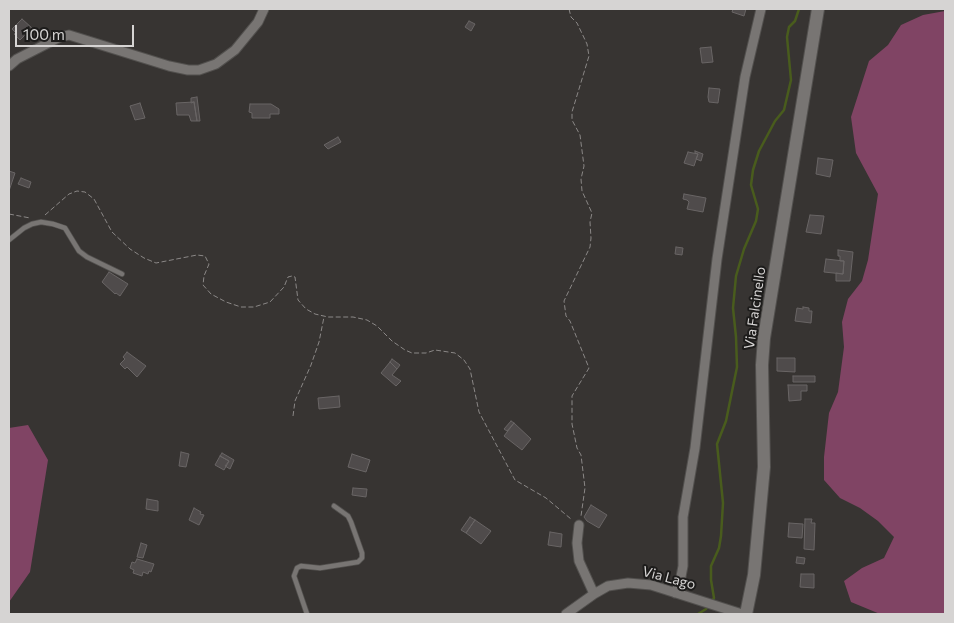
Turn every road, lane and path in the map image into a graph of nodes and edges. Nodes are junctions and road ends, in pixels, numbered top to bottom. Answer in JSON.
{"nodes":[{"id":1,"x":264,"y":9,"type":"edge"},
{"id":2,"x":569,"y":9,"type":"edge"},
{"id":3,"x":761,"y":9,"type":"edge"},
{"id":4,"x":818,"y":9,"type":"edge"},
{"id":5,"x":9,"y":66,"type":"edge"},
{"id":6,"x":9,"y":214,"type":"edge"},
{"id":7,"x":35,"y":218,"type":"dead end"},
{"id":8,"x":42,"y":218,"type":"dead end"},
{"id":9,"x":9,"y":240,"type":"edge"},
{"id":10,"x":122,"y":274,"type":"dead end"},
{"id":11,"x":324,"y":316,"type":"junction"},
{"id":12,"x":293,"y":416,"type":"dead end"},
{"id":13,"x":334,"y":506,"type":"dead end"},
{"id":14,"x":579,"y":525,"type":"junction"},
{"id":15,"x":594,"y":594,"type":"junction"},
{"id":16,"x":679,"y":594,"type":"junction"},
{"id":17,"x":307,"y":614,"type":"edge"},
{"id":18,"x":566,"y":614,"type":"edge"},
{"id":19,"x":742,"y":614,"type":"edge"}],
"edges":[{"from":1,"to":5,"type":"street"},
{"from":2,"to":14,"type":"path"},
{"from":3,"to":16,"type":"street"},
{"from":4,"to":19,"type":"street","name":"Via Falcinello"},
{"from":6,"to":7,"type":"path"},
{"from":8,"to":11,"type":"path"},
{"from":9,"to":10,"type":"lane"},
{"from":11,"to":12,"type":"path"},
{"from":11,"to":14,"type":"path"},
{"from":13,"to":17,"type":"lane"},
{"from":14,"to":15,"type":"street"},
{"from":15,"to":16,"type":"street","name":"Via Lago"},
{"from":15,"to":18,"type":"street","name":"Via Lago"},
{"from":16,"to":19,"type":"street","name":"Via Lago"}]}
